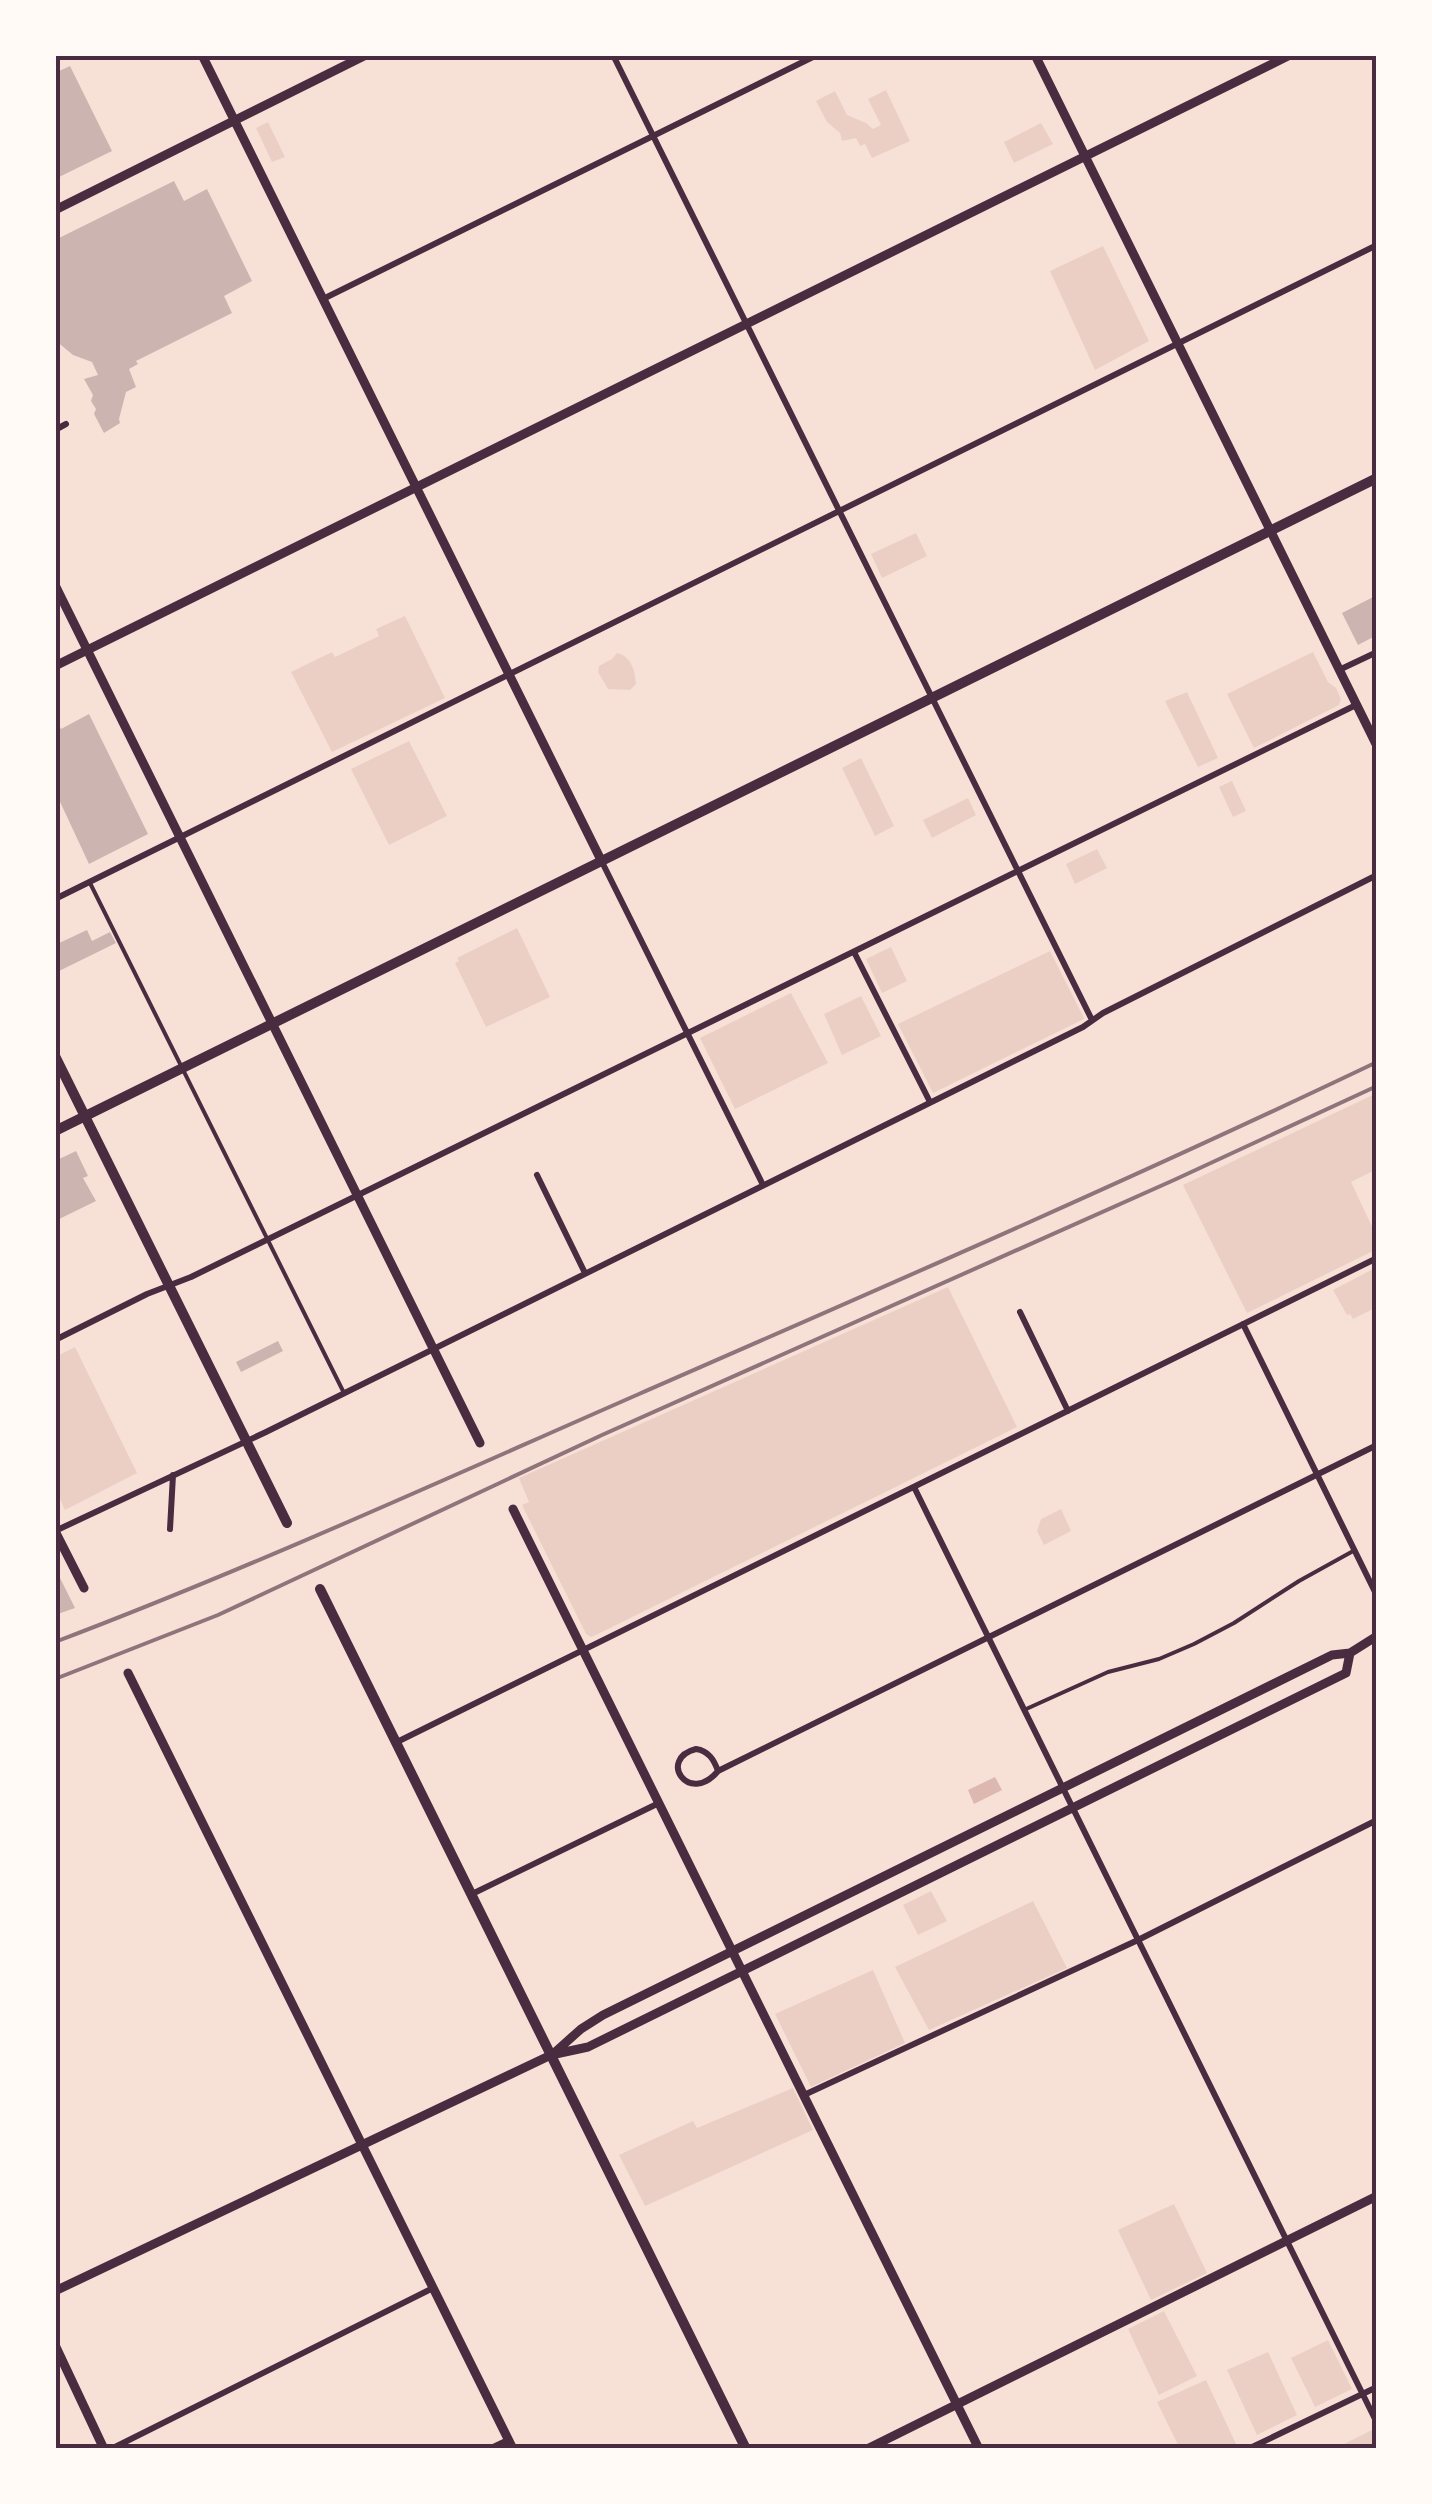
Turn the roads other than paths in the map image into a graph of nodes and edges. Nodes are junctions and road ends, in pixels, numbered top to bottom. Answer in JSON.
{"nodes":[{"id":1,"x":202,"y":55,"type":"edge"},
{"id":2,"x":366,"y":55,"type":"edge"},
{"id":3,"x":613,"y":55,"type":"edge"},
{"id":4,"x":817,"y":55,"type":"edge"},
{"id":5,"x":1035,"y":55,"type":"edge"},
{"id":6,"x":1290,"y":55,"type":"edge"},
{"id":7,"x":234,"y":120,"type":"junction"},
{"id":8,"x":653,"y":136,"type":"junction"},
{"id":9,"x":1085,"y":156,"type":"junction"},
{"id":10,"x":55,"y":210,"type":"edge"},
{"id":11,"x":1377,"y":244,"type":"edge"},
{"id":12,"x":322,"y":299,"type":"junction"},
{"id":13,"x":746,"y":324,"type":"junction"},
{"id":14,"x":1177,"y":343,"type":"junction"},
{"id":15,"x":66,"y":424,"type":"dead end"},
{"id":16,"x":55,"y":430,"type":"edge"},
{"id":17,"x":1377,"y":478,"type":"edge"},
{"id":18,"x":418,"y":488,"type":"junction"},
{"id":19,"x":839,"y":511,"type":"junction"},
{"id":20,"x":1270,"y":531,"type":"junction"},
{"id":21,"x":55,"y":585,"type":"edge"},
{"id":22,"x":87,"y":650,"type":"junction"},
{"id":23,"x":1377,"y":652,"type":"edge"},
{"id":24,"x":55,"y":666,"type":"edge"},
{"id":25,"x":1339,"y":670,"type":"junction"},
{"id":26,"x":509,"y":674,"type":"junction"},
{"id":27,"x":932,"y":698,"type":"junction"},
{"id":28,"x":1356,"y":705,"type":"junction"},
{"id":29,"x":1377,"y":746,"type":"edge"},
{"id":30,"x":181,"y":837,"type":"junction"},
{"id":31,"x":601,"y":860,"type":"junction"},
{"id":32,"x":1018,"y":871,"type":"junction"},
{"id":33,"x":1377,"y":875,"type":"edge"},
{"id":34,"x":90,"y":882,"type":"junction"},
{"id":35,"x":55,"y":899,"type":"edge"},
{"id":36,"x":854,"y":952,"type":"junction"},
{"id":37,"x":1092,"y":1020,"type":"junction"},
{"id":38,"x":273,"y":1023,"type":"junction"},
{"id":39,"x":687,"y":1034,"type":"junction"},
{"id":40,"x":55,"y":1056,"type":"edge"},
{"id":41,"x":182,"y":1068,"type":"junction"},
{"id":42,"x":930,"y":1102,"type":"junction"},
{"id":43,"x":85,"y":1116,"type":"junction"},
{"id":44,"x":55,"y":1131,"type":"edge"},
{"id":45,"x":537,"y":1175,"type":"dead end"},
{"id":46,"x":763,"y":1185,"type":"junction"},
{"id":47,"x":358,"y":1196,"type":"junction"},
{"id":48,"x":268,"y":1240,"type":"junction"},
{"id":49,"x":1377,"y":1258,"type":"edge"},
{"id":50,"x":585,"y":1273,"type":"junction"},
{"id":51,"x":169,"y":1286,"type":"junction"},
{"id":52,"x":1020,"y":1312,"type":"dead end"},
{"id":53,"x":1243,"y":1324,"type":"junction"},
{"id":54,"x":55,"y":1340,"type":"edge"},
{"id":55,"x":434,"y":1348,"type":"junction"},
{"id":56,"x":344,"y":1393,"type":"junction"},
{"id":57,"x":1068,"y":1411,"type":"junction"},
{"id":58,"x":246,"y":1440,"type":"junction"},
{"id":59,"x":480,"y":1442,"type":"dead end"},
{"id":60,"x":1377,"y":1445,"type":"edge"},
{"id":61,"x":174,"y":1474,"type":"junction"},
{"id":62,"x":1316,"y":1475,"type":"junction"},
{"id":63,"x":914,"y":1487,"type":"junction"},
{"id":64,"x":513,"y":1508,"type":"dead end"},
{"id":65,"x":287,"y":1522,"type":"dead end"},
{"id":66,"x":170,"y":1529,"type":"dead end"},
{"id":67,"x":55,"y":1531,"type":"edge"},
{"id":68,"x":1354,"y":1550,"type":"junction"},
{"id":69,"x":84,"y":1588,"type":"dead end"},
{"id":70,"x":320,"y":1589,"type":"dead end"},
{"id":71,"x":1377,"y":1596,"type":"edge"},
{"id":72,"x":1377,"y":1636,"type":"edge"},
{"id":73,"x":989,"y":1638,"type":"junction"},
{"id":74,"x":583,"y":1650,"type":"junction"},
{"id":75,"x":1350,"y":1653,"type":"junction"},
{"id":76,"x":128,"y":1674,"type":"dead end"},
{"id":77,"x":1024,"y":1710,"type":"junction"},
{"id":78,"x":396,"y":1743,"type":"junction"},
{"id":79,"x":718,"y":1771,"type":"junction"},
{"id":80,"x":1063,"y":1788,"type":"junction"},
{"id":81,"x":660,"y":1802,"type":"junction"},
{"id":82,"x":1073,"y":1808,"type":"junction"},
{"id":83,"x":1377,"y":1820,"type":"edge"},
{"id":84,"x":471,"y":1895,"type":"junction"},
{"id":85,"x":1138,"y":1940,"type":"junction"},
{"id":86,"x":732,"y":1950,"type":"junction"},
{"id":87,"x":743,"y":1971,"type":"junction"},
{"id":88,"x":551,"y":2056,"type":"junction"},
{"id":89,"x":804,"y":2095,"type":"junction"},
{"id":90,"x":362,"y":2146,"type":"junction"},
{"id":91,"x":1377,"y":2196,"type":"edge"},
{"id":92,"x":1287,"y":2241,"type":"junction"},
{"id":93,"x":433,"y":2288,"type":"junction"},
{"id":94,"x":55,"y":2291,"type":"edge"},
{"id":95,"x":55,"y":2345,"type":"edge"},
{"id":96,"x":1377,"y":2387,"type":"edge"},
{"id":97,"x":1362,"y":2394,"type":"junction"},
{"id":98,"x":957,"y":2404,"type":"junction"},
{"id":99,"x":1377,"y":2423,"type":"edge"},
{"id":100,"x":510,"y":2444,"type":"edge"},
{"id":101,"x":108,"y":2449,"type":"edge"},
{"id":102,"x":490,"y":2449,"type":"edge"},
{"id":103,"x":746,"y":2449,"type":"edge"},
{"id":104,"x":867,"y":2449,"type":"edge"},
{"id":105,"x":979,"y":2449,"type":"edge"},
{"id":106,"x":1248,"y":2449,"type":"edge"}],
"edges":[{"from":1,"to":7,"type":"main road"},
{"from":2,"to":7,"type":"main road"},
{"from":3,"to":8,"type":"street"},
{"from":4,"to":8,"type":"street"},
{"from":5,"to":9,"type":"main road"},
{"from":6,"to":9,"type":"main road"},
{"from":7,"to":10,"type":"main road"},
{"from":7,"to":12,"type":"main road"},
{"from":8,"to":12,"type":"street"},
{"from":8,"to":13,"type":"street"},
{"from":9,"to":13,"type":"main road"},
{"from":9,"to":14,"type":"main road"},
{"from":11,"to":14,"type":"street"},
{"from":12,"to":18,"type":"main road"},
{"from":13,"to":18,"type":"main road"},
{"from":13,"to":19,"type":"street"},
{"from":14,"to":19,"type":"street"},
{"from":14,"to":20,"type":"main road"},
{"from":15,"to":16,"type":"street"},
{"from":17,"to":20,"type":"main road"},
{"from":18,"to":22,"type":"main road"},
{"from":18,"to":26,"type":"main road"},
{"from":19,"to":26,"type":"street"},
{"from":19,"to":27,"type":"street"},
{"from":20,"to":25,"type":"main road"},
{"from":20,"to":27,"type":"main road"},
{"from":21,"to":22,"type":"main road"},
{"from":22,"to":24,"type":"main road"},
{"from":22,"to":30,"type":"main road"},
{"from":23,"to":25,"type":"street"},
{"from":25,"to":28,"type":"main road"},
{"from":26,"to":30,"type":"street"},
{"from":26,"to":31,"type":"main road"},
{"from":27,"to":31,"type":"main road"},
{"from":27,"to":32,"type":"street"},
{"from":28,"to":29,"type":"main road"},
{"from":28,"to":32,"type":"street"},
{"from":30,"to":34,"type":"street"},
{"from":30,"to":38,"type":"main road"},
{"from":31,"to":38,"type":"main road"},
{"from":31,"to":39,"type":"street"},
{"from":32,"to":36,"type":"street"},
{"from":32,"to":37,"type":"street"},
{"from":33,"to":37,"type":"street"},
{"from":34,"to":35,"type":"street"},
{"from":34,"to":41,"type":"lane"},
{"from":36,"to":39,"type":"street"},
{"from":36,"to":42,"type":"street"},
{"from":37,"to":42,"type":"street"},
{"from":38,"to":41,"type":"main road"},
{"from":38,"to":47,"type":"main road"},
{"from":39,"to":46,"type":"street"},
{"from":39,"to":47,"type":"street"},
{"from":40,"to":43,"type":"main road"},
{"from":41,"to":43,"type":"main road"},
{"from":41,"to":48,"type":"lane"},
{"from":42,"to":46,"type":"street"},
{"from":43,"to":44,"type":"main road"},
{"from":43,"to":51,"type":"main road"},
{"from":45,"to":50,"type":"street"},
{"from":46,"to":50,"type":"street"},
{"from":47,"to":48,"type":"street"},
{"from":47,"to":55,"type":"main road"},
{"from":48,"to":51,"type":"street"},
{"from":48,"to":56,"type":"lane"},
{"from":49,"to":53,"type":"street"},
{"from":50,"to":55,"type":"street"},
{"from":51,"to":54,"type":"street"},
{"from":51,"to":58,"type":"main road"},
{"from":52,"to":57,"type":"street"},
{"from":53,"to":57,"type":"street"},
{"from":53,"to":62,"type":"street"},
{"from":55,"to":56,"type":"street"},
{"from":55,"to":59,"type":"main road"},
{"from":56,"to":58,"type":"street"},
{"from":57,"to":63,"type":"street"},
{"from":58,"to":61,"type":"street"},
{"from":58,"to":65,"type":"main road"},
{"from":60,"to":62,"type":"street"},
{"from":61,"to":66,"type":"street"},
{"from":61,"to":67,"type":"street"},
{"from":62,"to":68,"type":"street"},
{"from":62,"to":73,"type":"street"},
{"from":63,"to":73,"type":"street"},
{"from":63,"to":74,"type":"street"},
{"from":64,"to":74,"type":"main road"},
{"from":67,"to":69,"type":"main road"},
{"from":68,"to":71,"type":"street"},
{"from":68,"to":77,"type":"lane"},
{"from":70,"to":78,"type":"main road"},
{"from":72,"to":75,"type":"main road"},
{"from":73,"to":77,"type":"street"},
{"from":73,"to":79,"type":"street"},
{"from":74,"to":78,"type":"street"},
{"from":74,"to":81,"type":"main road"},
{"from":75,"to":80,"type":"main road"},
{"from":75,"to":82,"type":"main road"},
{"from":76,"to":90,"type":"main road"},
{"from":77,"to":80,"type":"street"},
{"from":78,"to":84,"type":"main road"},
{"from":79,"to":79,"type":"street"},
{"from":80,"to":82,"type":"street"},
{"from":80,"to":86,"type":"main road"},
{"from":81,"to":84,"type":"street"},
{"from":81,"to":86,"type":"main road"},
{"from":82,"to":85,"type":"street"},
{"from":82,"to":87,"type":"main road"},
{"from":83,"to":85,"type":"street"},
{"from":84,"to":88,"type":"main road"},
{"from":85,"to":89,"type":"street"},
{"from":85,"to":92,"type":"street"},
{"from":86,"to":87,"type":"main road"},
{"from":86,"to":88,"type":"main road"},
{"from":87,"to":88,"type":"main road"},
{"from":87,"to":89,"type":"main road"},
{"from":88,"to":90,"type":"main road"},
{"from":88,"to":103,"type":"main road"},
{"from":89,"to":98,"type":"main road"},
{"from":90,"to":93,"type":"main road"},
{"from":90,"to":94,"type":"main road"},
{"from":91,"to":92,"type":"main road"},
{"from":92,"to":97,"type":"street"},
{"from":92,"to":98,"type":"main road"},
{"from":93,"to":100,"type":"main road"},
{"from":93,"to":101,"type":"street"},
{"from":95,"to":101,"type":"main road"},
{"from":96,"to":97,"type":"street"},
{"from":97,"to":99,"type":"street"},
{"from":97,"to":106,"type":"street"},
{"from":98,"to":104,"type":"main road"},
{"from":98,"to":105,"type":"main road"},
{"from":100,"to":102,"type":"street"}]}
